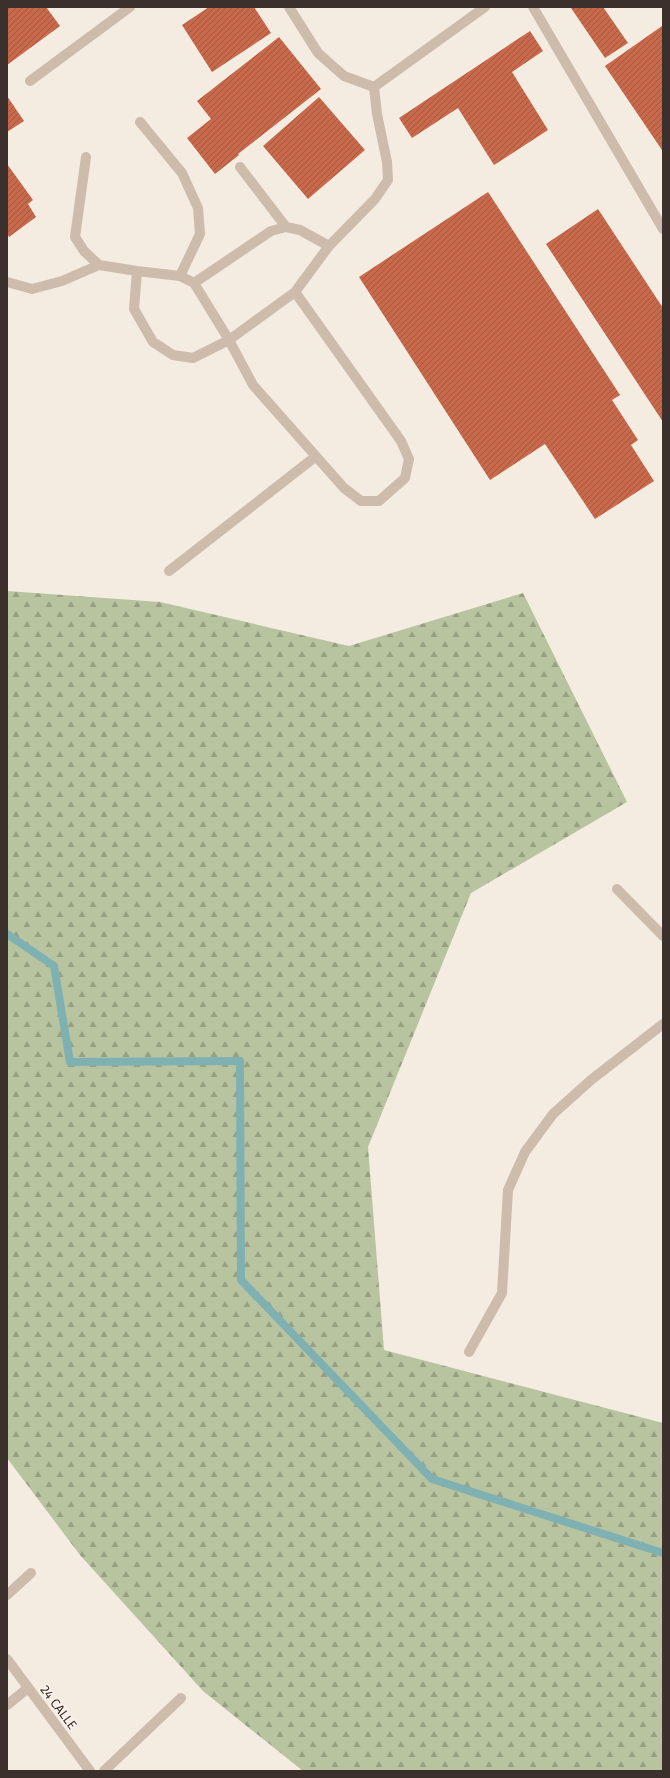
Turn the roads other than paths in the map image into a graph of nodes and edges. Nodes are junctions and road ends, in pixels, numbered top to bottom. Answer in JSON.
{"nodes":[{"id":1,"x":130,"y":7,"type":"edge"},
{"id":2,"x":289,"y":7,"type":"edge"},
{"id":3,"x":485,"y":7,"type":"edge"},
{"id":4,"x":532,"y":7,"type":"edge"},
{"id":5,"x":30,"y":80,"type":"dead end"},
{"id":6,"x":374,"y":87,"type":"junction"},
{"id":7,"x":140,"y":122,"type":"dead end"},
{"id":8,"x":86,"y":157,"type":"dead end"},
{"id":9,"x":240,"y":167,"type":"dead end"},
{"id":10,"x":286,"y":227,"type":"junction"},
{"id":11,"x":663,"y":229,"type":"edge"},
{"id":12,"x":329,"y":246,"type":"junction"},
{"id":13,"x":99,"y":265,"type":"junction"},
{"id":14,"x":137,"y":271,"type":"junction"},
{"id":15,"x":180,"y":276,"type":"junction"},
{"id":16,"x":7,"y":282,"type":"edge"},
{"id":17,"x":194,"y":284,"type":"junction"},
{"id":18,"x":295,"y":292,"type":"junction"},
{"id":19,"x":229,"y":340,"type":"junction"},
{"id":20,"x":315,"y":457,"type":"junction"},
{"id":21,"x":169,"y":571,"type":"dead end"},
{"id":22,"x":617,"y":889,"type":"dead end"},
{"id":23,"x":663,"y":936,"type":"edge"},
{"id":24,"x":663,"y":1024,"type":"edge"},
{"id":25,"x":469,"y":1352,"type":"dead end"},
{"id":26,"x":31,"y":1573,"type":"dead end"},
{"id":27,"x":7,"y":1595,"type":"edge"},
{"id":28,"x":7,"y":1659,"type":"edge"},
{"id":29,"x":28,"y":1688,"type":"junction"},
{"id":30,"x":181,"y":1698,"type":"dead end"},
{"id":31,"x":7,"y":1705,"type":"edge"},
{"id":32,"x":90,"y":1771,"type":"edge"},
{"id":33,"x":104,"y":1771,"type":"edge"}],
"edges":[{"from":1,"to":5,"type":"lane"},
{"from":2,"to":6,"type":"lane"},
{"from":3,"to":6,"type":"lane"},
{"from":4,"to":11,"type":"lane"},
{"from":6,"to":12,"type":"lane"},
{"from":7,"to":15,"type":"lane"},
{"from":8,"to":13,"type":"lane"},
{"from":9,"to":10,"type":"lane"},
{"from":10,"to":12,"type":"lane"},
{"from":10,"to":17,"type":"lane"},
{"from":12,"to":18,"type":"lane"},
{"from":13,"to":14,"type":"lane"},
{"from":13,"to":16,"type":"lane"},
{"from":14,"to":15,"type":"lane"},
{"from":14,"to":19,"type":"lane"},
{"from":15,"to":17,"type":"lane"},
{"from":17,"to":19,"type":"lane"},
{"from":18,"to":19,"type":"lane"},
{"from":18,"to":20,"type":"lane"},
{"from":19,"to":20,"type":"lane"},
{"from":20,"to":21,"type":"lane"},
{"from":22,"to":23,"type":"lane"},
{"from":24,"to":25,"type":"lane"},
{"from":26,"to":27,"type":"lane"},
{"from":28,"to":29,"type":"lane","name":"24 CALLE"},
{"from":29,"to":31,"type":"lane"},
{"from":29,"to":32,"type":"lane","name":"24 CALLE"},
{"from":30,"to":33,"type":"lane"}]}
